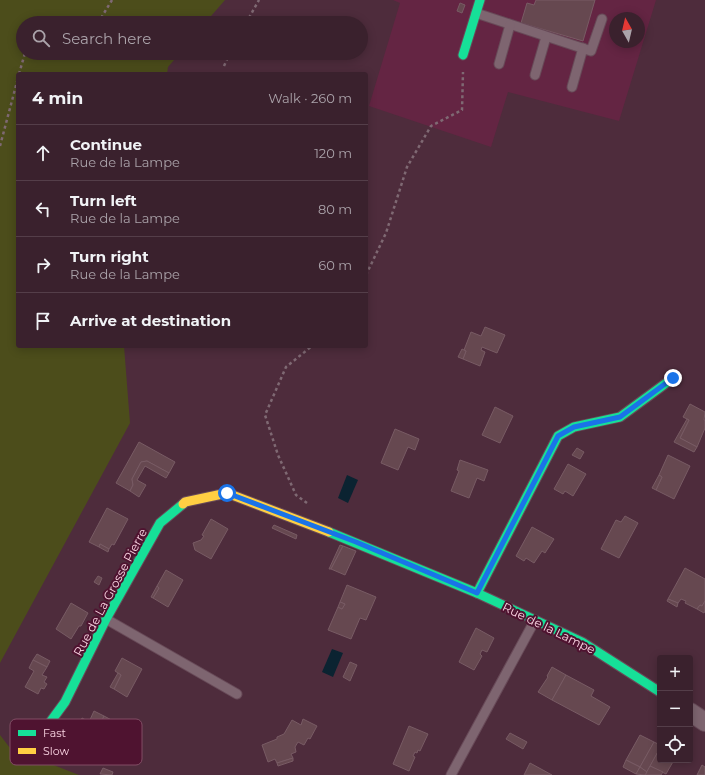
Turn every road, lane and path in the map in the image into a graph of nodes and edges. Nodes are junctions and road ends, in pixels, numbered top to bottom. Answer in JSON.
{"nodes":[{"id":1,"x":112,"y":0,"type":"edge"},
{"id":2,"x":259,"y":0,"type":"edge"},
{"id":3,"x":480,"y":0,"type":"edge"},
{"id":4,"x":476,"y":13,"type":"junction"},
{"id":5,"x":102,"y":16,"type":"edge"},
{"id":6,"x":250,"y":16,"type":"edge"},
{"id":7,"x":602,"y":19,"type":"dead end"},
{"id":8,"x":510,"y":25,"type":"junction"},
{"id":9,"x":546,"y":37,"type":"junction"},
{"id":10,"x":583,"y":48,"type":"junction"},
{"id":11,"x":463,"y":55,"type":"joint"},
{"id":12,"x":23,"y":60,"type":"edge"},
{"id":13,"x":227,"y":60,"type":"edge"},
{"id":14,"x":499,"y":64,"type":"dead end"},
{"id":15,"x":224,"y":66,"type":"dead end"},
{"id":16,"x":20,"y":72,"type":"edge"},
{"id":17,"x":535,"y":75,"type":"dead end"},
{"id":18,"x":16,"y":86,"type":"edge"},
{"id":19,"x":572,"y":88,"type":"dead end"},
{"id":20,"x":0,"y":146,"type":"edge"},
{"id":21,"x":368,"y":271,"type":"edge"},
{"id":22,"x":309,"y":348,"type":"edge"},
{"id":23,"x":673,"y":378,"type":"dead end"},
{"id":24,"x":227,"y":493,"type":"joint"},
{"id":25,"x":308,"y":504,"type":"dead end"},
{"id":26,"x":477,"y":593,"type":"junction"},
{"id":27,"x":106,"y":619,"type":"junction"},
{"id":28,"x":535,"y":620,"type":"junction"},
{"id":29,"x":658,"y":691,"type":"edge"},
{"id":30,"x":237,"y":694,"type":"dead end"},
{"id":31,"x":693,"y":714,"type":"edge"},
{"id":32,"x":52,"y":719,"type":"edge"},
{"id":33,"x":705,"y":722,"type":"edge"},
{"id":34,"x":450,"y":775,"type":"edge"}],
"edges":[{"from":1,"to":5,"type":"path"},
{"from":2,"to":6,"type":"path"},
{"from":3,"to":4,"type":"street"},
{"from":4,"to":8,"type":"lane"},
{"from":4,"to":11,"type":"street"},
{"from":7,"to":10,"type":"lane"},
{"from":8,"to":9,"type":"lane"},
{"from":8,"to":14,"type":"lane"},
{"from":9,"to":10,"type":"lane"},
{"from":9,"to":17,"type":"lane"},
{"from":10,"to":19,"type":"lane"},
{"from":11,"to":21,"type":"path"},
{"from":12,"to":16,"type":"path"},
{"from":13,"to":15,"type":"path"},
{"from":18,"to":20,"type":"path"},
{"from":22,"to":25,"type":"path"},
{"from":23,"to":26,"type":"street"},
{"from":24,"to":26,"type":"street","name":"Rue de la Lampe"},
{"from":24,"to":27,"type":"street","name":"Rue de La Grosse Pierre"},
{"from":26,"to":28,"type":"street","name":"Rue de la Lampe"},
{"from":27,"to":30,"type":"lane"},
{"from":27,"to":32,"type":"street","name":"Rue de La Grosse Pierre"},
{"from":28,"to":29,"type":"street","name":"Rue de la Lampe"},
{"from":28,"to":34,"type":"lane"},
{"from":31,"to":33,"type":"street"}]}
